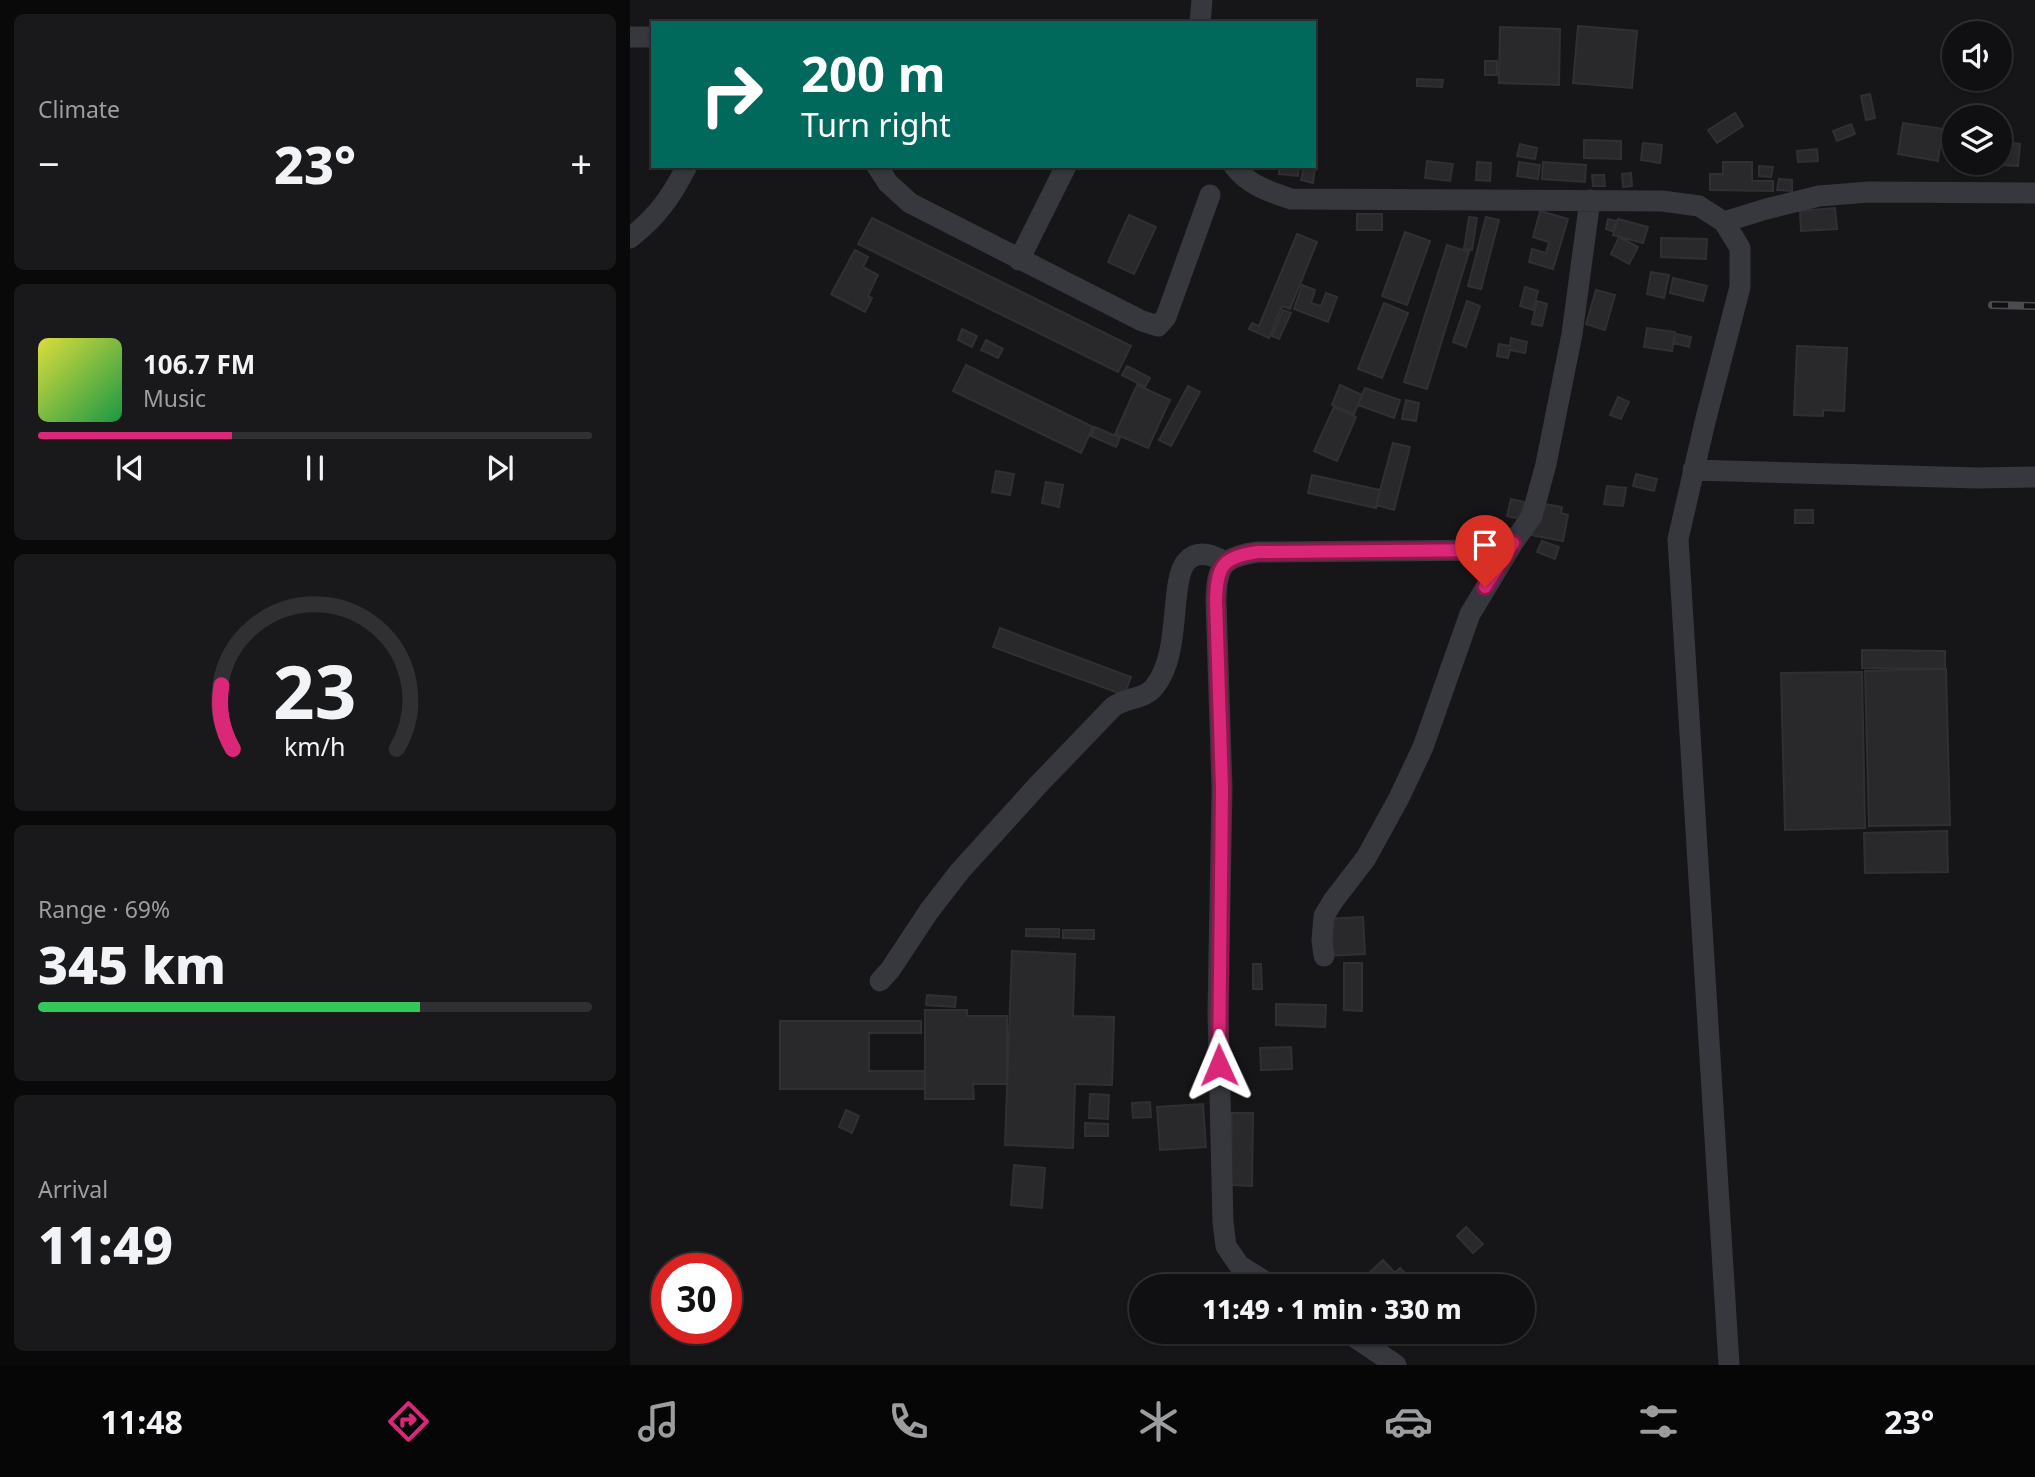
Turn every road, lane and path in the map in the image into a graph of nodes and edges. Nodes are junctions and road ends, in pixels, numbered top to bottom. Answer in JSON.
{"nodes":[{"id":1,"x":1202,"y":0,"type":"edge"},
{"id":2,"x":1200,"y":21,"type":"edge"},
{"id":3,"x":630,"y":37,"type":"edge"},
{"id":4,"x":651,"y":37,"type":"edge"},
{"id":5,"x":686,"y":168,"type":"edge"},
{"id":6,"x":878,"y":168,"type":"edge"},
{"id":7,"x":1065,"y":168,"type":"edge"},
{"id":8,"x":1235,"y":168,"type":"edge"},
{"id":9,"x":2035,"y":193,"type":"edge"},
{"id":10,"x":1210,"y":195,"type":"dead end"},
{"id":11,"x":1590,"y":200,"type":"junction"},
{"id":12,"x":1724,"y":222,"type":"junction"},
{"id":13,"x":630,"y":238,"type":"edge"},
{"id":14,"x":1018,"y":260,"type":"junction"},
{"id":15,"x":1693,"y":470,"type":"junction"},
{"id":16,"x":2035,"y":477,"type":"edge"},
{"id":17,"x":1513,"y":543,"type":"junction"},
{"id":18,"x":1225,"y":562,"type":"junction"},
{"id":19,"x":1324,"y":956,"type":"dead end"},
{"id":20,"x":880,"y":981,"type":"dead end"},
{"id":21,"x":1253,"y":1274,"type":"edge"},
{"id":22,"x":1365,"y":1344,"type":"edge"},
{"id":23,"x":1396,"y":1365,"type":"edge"},
{"id":24,"x":1728,"y":1365,"type":"edge"}],
"edges":[{"from":1,"to":2,"type":"street"},
{"from":3,"to":4,"type":"street"},
{"from":5,"to":13,"type":"street"},
{"from":6,"to":14,"type":"street"},
{"from":7,"to":14,"type":"street"},
{"from":8,"to":11,"type":"street"},
{"from":9,"to":12,"type":"street"},
{"from":10,"to":14,"type":"street"},
{"from":11,"to":12,"type":"street"},
{"from":11,"to":17,"type":"street"},
{"from":12,"to":15,"type":"street"},
{"from":15,"to":16,"type":"street"},
{"from":15,"to":24,"type":"street"},
{"from":17,"to":18,"type":"street"},
{"from":17,"to":19,"type":"street"},
{"from":18,"to":20,"type":"street"},
{"from":18,"to":21,"type":"street"},
{"from":22,"to":23,"type":"street"}]}
